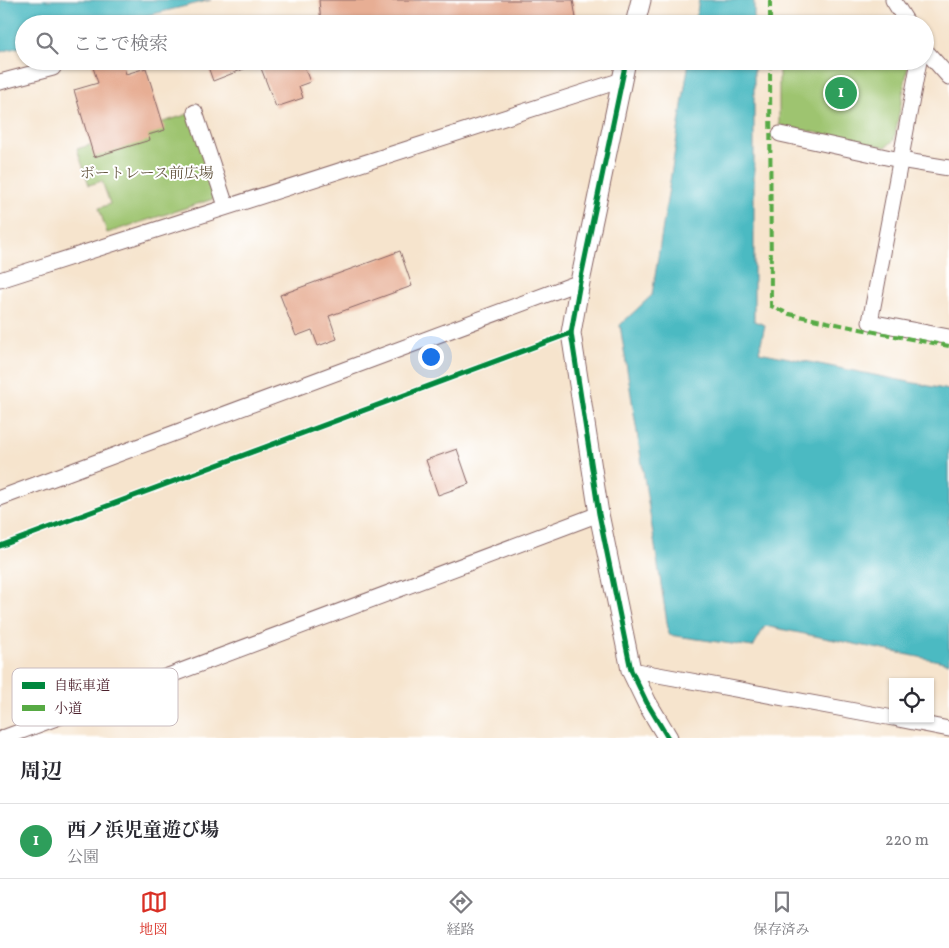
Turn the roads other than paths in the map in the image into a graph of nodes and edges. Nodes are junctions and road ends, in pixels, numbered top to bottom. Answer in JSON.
{"nodes":[{"id":1,"x":641,"y":0,"type":"edge"},
{"id":2,"x":894,"y":0,"type":"edge"},
{"id":3,"x":637,"y":15,"type":"edge"},
{"id":4,"x":903,"y":15,"type":"edge"},
{"id":5,"x":934,"y":60,"type":"edge"},
{"id":6,"x":45,"y":70,"type":"edge"},
{"id":7,"x":624,"y":70,"type":"edge"},
{"id":8,"x":917,"y":70,"type":"edge"},
{"id":9,"x":949,"y":77,"type":"edge"},
{"id":10,"x":622,"y":80,"type":"junction"},
{"id":11,"x":0,"y":82,"type":"edge"},
{"id":12,"x":195,"y":112,"type":"dead end"},
{"id":13,"x":780,"y":134,"type":"dead end"},
{"id":14,"x":900,"y":160,"type":"junction"},
{"id":15,"x":949,"y":168,"type":"edge"},
{"id":16,"x":226,"y":206,"type":"junction"},
{"id":17,"x":0,"y":280,"type":"edge"},
{"id":18,"x":580,"y":282,"type":"junction"},
{"id":19,"x":949,"y":337,"type":"edge"},
{"id":20,"x":0,"y":498,"type":"edge"},
{"id":21,"x":600,"y":514,"type":"junction"},
{"id":22,"x":631,"y":670,"type":"junction"},
{"id":23,"x":178,"y":672,"type":"edge"},
{"id":24,"x":889,"y":717,"type":"edge"},
{"id":25,"x":918,"y":723,"type":"edge"},
{"id":26,"x":35,"y":726,"type":"edge"},
{"id":27,"x":949,"y":729,"type":"edge"},
{"id":28,"x":3,"y":738,"type":"edge"},
{"id":29,"x":668,"y":738,"type":"edge"}],
"edges":[{"from":1,"to":3,"type":"street"},
{"from":2,"to":4,"type":"street"},
{"from":5,"to":9,"type":"street"},
{"from":6,"to":11,"type":"street"},
{"from":7,"to":10,"type":"street"},
{"from":8,"to":14,"type":"street"},
{"from":10,"to":16,"type":"street"},
{"from":10,"to":18,"type":"street"},
{"from":12,"to":16,"type":"street"},
{"from":13,"to":14,"type":"street"},
{"from":14,"to":15,"type":"street"},
{"from":14,"to":19,"type":"street"},
{"from":16,"to":17,"type":"street"},
{"from":18,"to":20,"type":"street"},
{"from":18,"to":21,"type":"street"},
{"from":21,"to":22,"type":"street"},
{"from":21,"to":23,"type":"street"},
{"from":22,"to":24,"type":"street"},
{"from":22,"to":29,"type":"street"},
{"from":25,"to":27,"type":"street"},
{"from":26,"to":28,"type":"street"}]}
